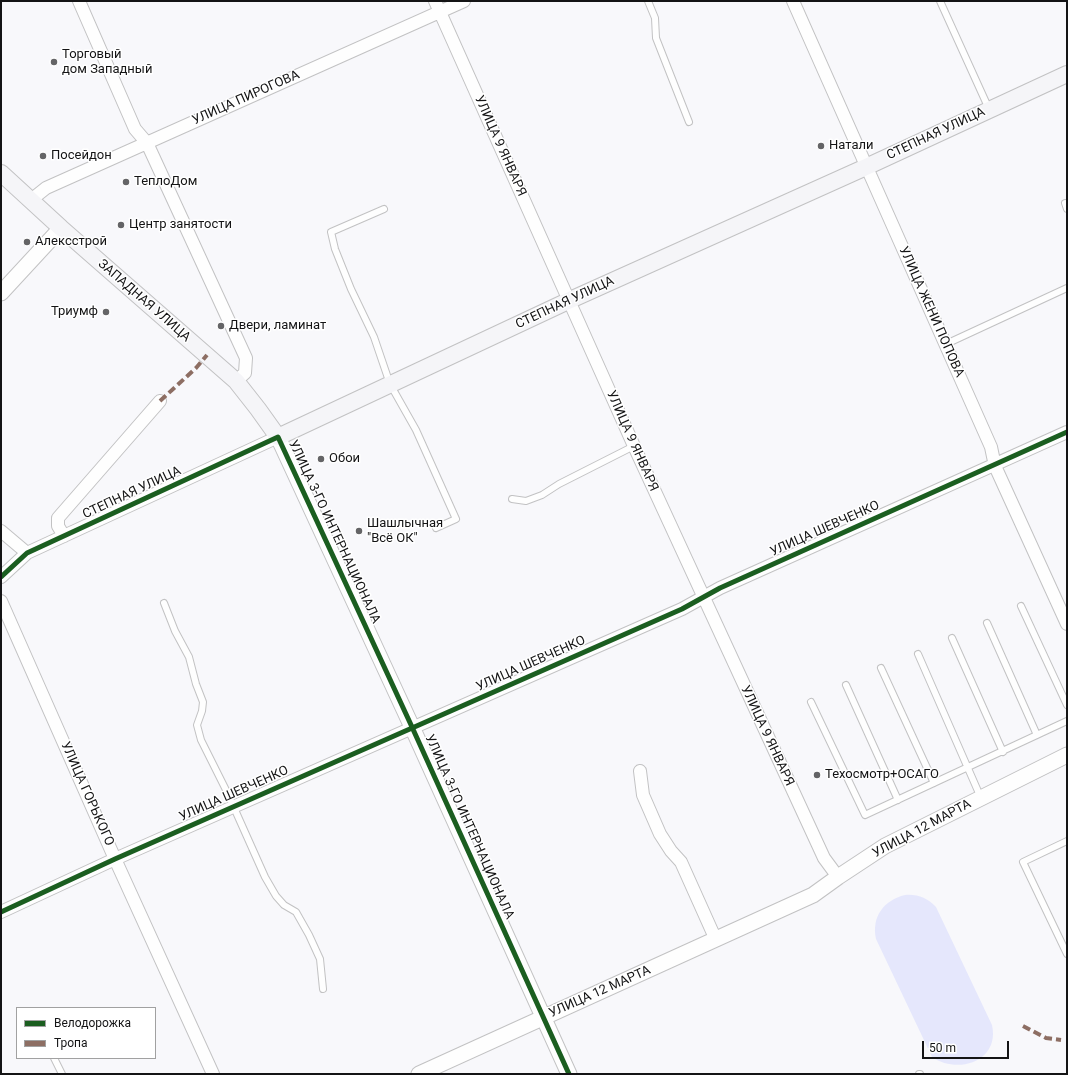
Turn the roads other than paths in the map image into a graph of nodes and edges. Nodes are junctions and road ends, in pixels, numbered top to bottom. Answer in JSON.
{"nodes":[{"id":1,"x":79,"y":1,"type":"edge"},
{"id":2,"x":464,"y":1,"type":"edge"},
{"id":3,"x":648,"y":1,"type":"edge"},
{"id":4,"x":793,"y":1,"type":"edge"},
{"id":5,"x":940,"y":1,"type":"edge"},
{"id":6,"x":438,"y":6,"type":"edge"},
{"id":7,"x":1067,"y":74,"type":"edge"},
{"id":8,"x":989,"y":110,"type":"junction"},
{"id":9,"x":689,"y":122,"type":"dead end"},
{"id":10,"x":147,"y":143,"type":"junction"},
{"id":11,"x":866,"y":167,"type":"junction"},
{"id":12,"x":1,"y":173,"type":"edge"},
{"id":13,"x":31,"y":200,"type":"junction"},
{"id":14,"x":384,"y":209,"type":"dead end"},
{"id":15,"x":61,"y":228,"type":"junction"},
{"id":16,"x":1067,"y":288,"type":"edge"},
{"id":17,"x":1,"y":293,"type":"edge"},
{"id":18,"x":568,"y":300,"type":"junction"},
{"id":19,"x":946,"y":344,"type":"junction"},
{"id":20,"x":236,"y":381,"type":"junction"},
{"id":21,"x":390,"y":384,"type":"junction"},
{"id":22,"x":160,"y":401,"type":"dead end"},
{"id":23,"x":1067,"y":432,"type":"edge"},
{"id":24,"x":278,"y":437,"type":"junction"},
{"id":25,"x":634,"y":446,"type":"junction"},
{"id":26,"x":995,"y":466,"type":"junction"},
{"id":27,"x":512,"y":499,"type":"dead end"},
{"id":28,"x":436,"y":528,"type":"dead end"},
{"id":29,"x":1,"y":530,"type":"edge"},
{"id":30,"x":64,"y":536,"type":"junction"},
{"id":31,"x":28,"y":553,"type":"junction"},
{"id":32,"x":1,"y":577,"type":"edge"},
{"id":33,"x":703,"y":598,"type":"junction"},
{"id":34,"x":1,"y":600,"type":"edge"},
{"id":35,"x":164,"y":603,"type":"dead end"},
{"id":36,"x":1021,"y":606,"type":"dead end"},
{"id":37,"x":987,"y":623,"type":"dead end"},
{"id":38,"x":1067,"y":624,"type":"edge"},
{"id":39,"x":952,"y":638,"type":"dead end"},
{"id":40,"x":918,"y":654,"type":"dead end"},
{"id":41,"x":881,"y":668,"type":"dead end"},
{"id":42,"x":846,"y":685,"type":"dead end"},
{"id":43,"x":811,"y":702,"type":"dead end"},
{"id":44,"x":1067,"y":705,"type":"edge"},
{"id":45,"x":1067,"y":721,"type":"edge"},
{"id":46,"x":412,"y":727,"type":"junction"},
{"id":47,"x":1037,"y":735,"type":"junction"},
{"id":48,"x":1003,"y":752,"type":"junction"},
{"id":49,"x":1067,"y":755,"type":"edge"},
{"id":50,"x":968,"y":768,"type":"junction"},
{"id":51,"x":640,"y":771,"type":"dead end"},
{"id":52,"x":934,"y":783,"type":"junction"},
{"id":53,"x":981,"y":798,"type":"junction"},
{"id":54,"x":898,"y":800,"type":"junction"},
{"id":55,"x":233,"y":806,"type":"junction"},
{"id":56,"x":1067,"y":841,"type":"edge"},
{"id":57,"x":115,"y":859,"type":"junction"},
{"id":58,"x":838,"y":877,"type":"junction"},
{"id":59,"x":1,"y":912,"type":"edge"},
{"id":60,"x":716,"y":940,"type":"junction"},
{"id":61,"x":1067,"y":954,"type":"edge"},
{"id":62,"x":323,"y":989,"type":"dead end"},
{"id":63,"x":543,"y":1018,"type":"junction"},
{"id":64,"x":54,"y":1059,"type":"edge"},
{"id":65,"x":62,"y":1074,"type":"edge"},
{"id":66,"x":213,"y":1074,"type":"edge"},
{"id":67,"x":419,"y":1074,"type":"edge"},
{"id":68,"x":569,"y":1074,"type":"edge"}],
"edges":[{"from":1,"to":10,"type":"street"},
{"from":2,"to":6,"type":"street","name":"УЛИЦА ПИРОГОВА"},
{"from":3,"to":9,"type":"lane"},
{"from":4,"to":11,"type":"street","name":"УЛИЦА ЖЕНИ ПОПОВА"},
{"from":5,"to":8,"type":"lane"},
{"from":6,"to":10,"type":"street","name":"УЛИЦА ПИРОГОВА"},
{"from":6,"to":18,"type":"street","name":"УЛИЦА 9 ЯНВАРЯ"},
{"from":7,"to":8,"type":"main road","name":"СТЕПНАЯ УЛИЦА"},
{"from":8,"to":11,"type":"main road","name":"СТЕПНАЯ УЛИЦА"},
{"from":10,"to":13,"type":"street","name":"УЛИЦА ПИРОГОВА"},
{"from":10,"to":20,"type":"street"},
{"from":11,"to":18,"type":"main road","name":"СТЕПНАЯ УЛИЦА"},
{"from":11,"to":19,"type":"street","name":"УЛИЦА ЖЕНИ ПОПОВА"},
{"from":12,"to":13,"type":"main road","name":"ЗАПАДНАЯ УЛИЦА"},
{"from":13,"to":15,"type":"main road","name":"ЗАПАДНАЯ УЛИЦА"},
{"from":14,"to":21,"type":"lane"},
{"from":15,"to":17,"type":"street"},
{"from":15,"to":20,"type":"main road","name":"ЗАПАДНАЯ УЛИЦА"},
{"from":16,"to":19,"type":"lane"},
{"from":18,"to":21,"type":"main road","name":"СТЕПНАЯ УЛИЦА"},
{"from":18,"to":25,"type":"street","name":"УЛИЦА 9 ЯНВАРЯ"},
{"from":19,"to":26,"type":"street","name":"УЛИЦА ЖЕНИ ПОПОВА"},
{"from":20,"to":24,"type":"main road","name":"ЗАПАДНАЯ УЛИЦА"},
{"from":21,"to":24,"type":"main road","name":"СТЕПНАЯ УЛИЦА"},
{"from":21,"to":28,"type":"lane"},
{"from":22,"to":30,"type":"street","name":"СТЕПНАЯ УЛИЦА"},
{"from":23,"to":26,"type":"street","name":"УЛИЦА ШЕВЧЕНКО"},
{"from":24,"to":30,"type":"street","name":"СТЕПНАЯ УЛИЦА"},
{"from":24,"to":46,"type":"street","name":"УЛИЦА 3-ГО ИНТЕРНАЦИОНАЛА"},
{"from":25,"to":27,"type":"lane"},
{"from":25,"to":33,"type":"street","name":"УЛИЦА 9 ЯНВАРЯ"},
{"from":26,"to":33,"type":"street","name":"УЛИЦА ШЕВЧЕНКО"},
{"from":26,"to":38,"type":"street","name":"УЛИЦА ЖЕНИ ПОПОВА"},
{"from":29,"to":31,"type":"street"},
{"from":30,"to":31,"type":"street","name":"СТЕПНАЯ УЛИЦА"},
{"from":31,"to":32,"type":"street","name":"СТЕПНАЯ УЛИЦА"},
{"from":33,"to":46,"type":"street","name":"УЛИЦА ШЕВЧЕНКО"},
{"from":33,"to":58,"type":"street","name":"УЛИЦА 9 ЯНВАРЯ"},
{"from":34,"to":57,"type":"street","name":"УЛИЦА ГОРЬКОГО"},
{"from":35,"to":55,"type":"lane"},
{"from":36,"to":44,"type":"lane"},
{"from":37,"to":47,"type":"lane"},
{"from":39,"to":48,"type":"lane"},
{"from":40,"to":50,"type":"lane"},
{"from":41,"to":52,"type":"lane"},
{"from":42,"to":54,"type":"lane"},
{"from":43,"to":54,"type":"lane"},
{"from":45,"to":47,"type":"lane"},
{"from":46,"to":55,"type":"street","name":"УЛИЦА ШЕВЧЕНКО"},
{"from":46,"to":63,"type":"street","name":"УЛИЦА 3-ГО ИНТЕРНАЦИОНАЛА"},
{"from":47,"to":48,"type":"lane"},
{"from":48,"to":50,"type":"lane"},
{"from":49,"to":53,"type":"street","name":"УЛИЦА 12 МАРТА"},
{"from":50,"to":52,"type":"lane"},
{"from":50,"to":53,"type":"lane"},
{"from":51,"to":60,"type":"street"},
{"from":52,"to":54,"type":"lane"},
{"from":53,"to":58,"type":"street","name":"УЛИЦА 12 МАРТА"},
{"from":55,"to":57,"type":"street","name":"УЛИЦА ШЕВЧЕНКО"},
{"from":55,"to":62,"type":"lane"},
{"from":56,"to":61,"type":"lane"},
{"from":57,"to":59,"type":"street","name":"УЛИЦА ШЕВЧЕНКО"},
{"from":57,"to":66,"type":"street","name":"УЛИЦА ГОРЬКОГО"},
{"from":58,"to":60,"type":"street","name":"УЛИЦА 12 МАРТА"},
{"from":60,"to":63,"type":"street","name":"УЛИЦА 12 МАРТА"},
{"from":63,"to":67,"type":"street","name":"УЛИЦА 12 МАРТА"},
{"from":63,"to":68,"type":"street","name":"УЛИЦА 3-ГО ИНТЕРНАЦИОНАЛА"},
{"from":64,"to":65,"type":"lane"}]}
